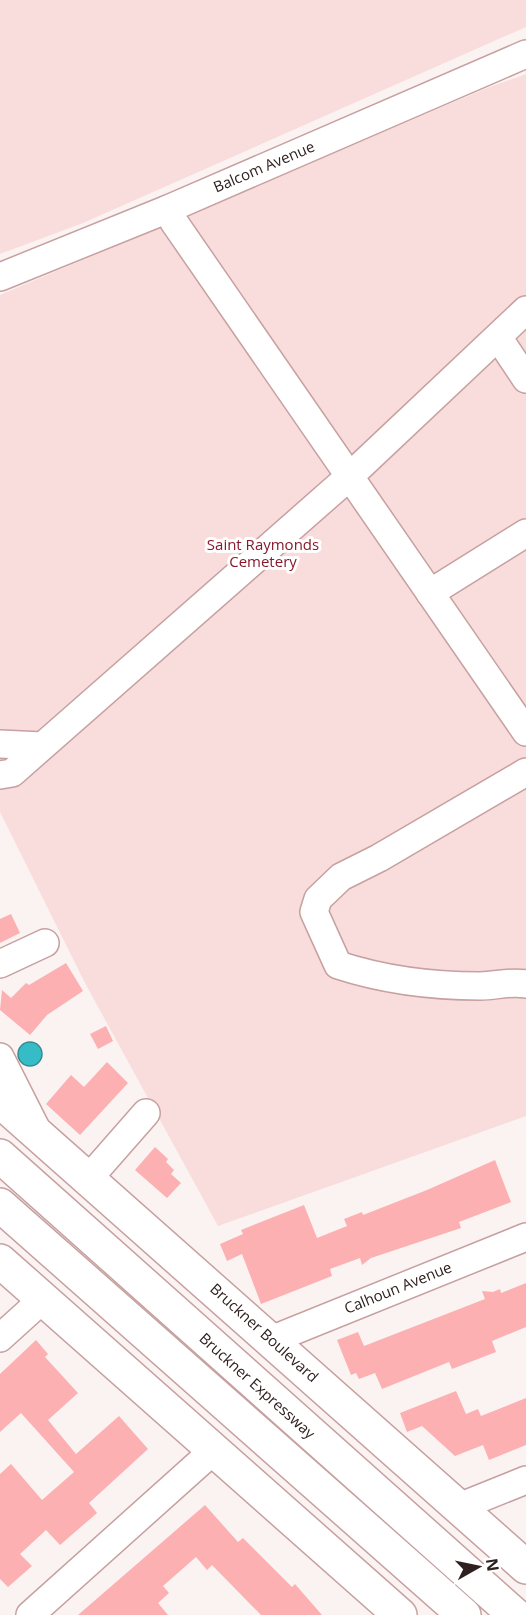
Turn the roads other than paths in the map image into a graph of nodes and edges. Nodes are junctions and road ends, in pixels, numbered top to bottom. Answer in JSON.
{"nodes":[{"id":1,"x":526,"y":54,"type":"edge"},
{"id":2,"x":168,"y":209,"type":"junction"},
{"id":3,"x":0,"y":277,"type":"edge"},
{"id":4,"x":526,"y":310,"type":"edge"},
{"id":5,"x":498,"y":337,"type":"junction"},
{"id":6,"x":526,"y":379,"type":"edge"},
{"id":7,"x":350,"y":476,"type":"junction"},
{"id":8,"x":526,"y":533,"type":"edge"},
{"id":9,"x":430,"y":593,"type":"junction"},
{"id":10,"x":526,"y":732,"type":"edge"},
{"id":11,"x":0,"y":744,"type":"edge"},
{"id":12,"x":42,"y":746,"type":"junction"},
{"id":13,"x":526,"y":772,"type":"edge"},
{"id":14,"x":0,"y":775,"type":"edge"},
{"id":15,"x":45,"y":943,"type":"dead end"},
{"id":16,"x":0,"y":964,"type":"edge"},
{"id":17,"x":526,"y":984,"type":"edge"},
{"id":18,"x":0,"y":1057,"type":"edge"},
{"id":19,"x":0,"y":1101,"type":"edge"},
{"id":20,"x":146,"y":1113,"type":"dead end"},
{"id":21,"x":39,"y":1134,"type":"junction"},
{"id":22,"x":0,"y":1156,"type":"edge"},
{"id":23,"x":89,"y":1178,"type":"junction"},
{"id":24,"x":0,"y":1205,"type":"edge"},
{"id":25,"x":526,"y":1237,"type":"edge"},
{"id":26,"x":0,"y":1261,"type":"edge"},
{"id":27,"x":43,"y":1299,"type":"junction"},
{"id":28,"x":0,"y":1338,"type":"edge"},
{"id":29,"x":271,"y":1340,"type":"junction"},
{"id":30,"x":214,"y":1450,"type":"junction"},
{"id":31,"x":526,"y":1480,"type":"edge"},
{"id":32,"x":459,"y":1507,"type":"junction"},
{"id":33,"x":526,"y":1567,"type":"edge"},
{"id":34,"x":383,"y":1610,"type":"edge"},
{"id":35,"x":30,"y":1615,"type":"edge"},
{"id":36,"x":464,"y":1615,"type":"edge"},
{"id":37,"x":515,"y":1615,"type":"edge"}],
"edges":[{"from":1,"to":2,"type":"street","name":"Balcom Avenue"},
{"from":2,"to":3,"type":"street","name":"Balcom Avenue"},
{"from":2,"to":7,"type":"street"},
{"from":4,"to":5,"type":"street"},
{"from":5,"to":6,"type":"street"},
{"from":5,"to":7,"type":"street"},
{"from":7,"to":9,"type":"street"},
{"from":7,"to":12,"type":"street"},
{"from":8,"to":9,"type":"street"},
{"from":9,"to":10,"type":"street"},
{"from":11,"to":12,"type":"street"},
{"from":12,"to":14,"type":"street"},
{"from":13,"to":17,"type":"street"},
{"from":15,"to":16,"type":"street"},
{"from":18,"to":21,"type":"street"},
{"from":19,"to":21,"type":"main road","name":"Bruckner Boulevard"},
{"from":20,"to":23,"type":"street"},
{"from":21,"to":23,"type":"main road","name":"Bruckner Boulevard"},
{"from":22,"to":37,"type":"main road","name":"Bruckner Expressway"},
{"from":23,"to":29,"type":"main road","name":"Bruckner Boulevard"},
{"from":24,"to":36,"type":"main road"},
{"from":25,"to":29,"type":"street","name":"Calhoun Avenue"},
{"from":26,"to":27,"type":"main road"},
{"from":27,"to":28,"type":"street"},
{"from":27,"to":30,"type":"main road"},
{"from":29,"to":32,"type":"main road","name":"Bruckner Boulevard"},
{"from":30,"to":34,"type":"main road"},
{"from":30,"to":35,"type":"street"},
{"from":31,"to":32,"type":"street"},
{"from":32,"to":33,"type":"main road","name":"Bruckner Boulevard"}]}
